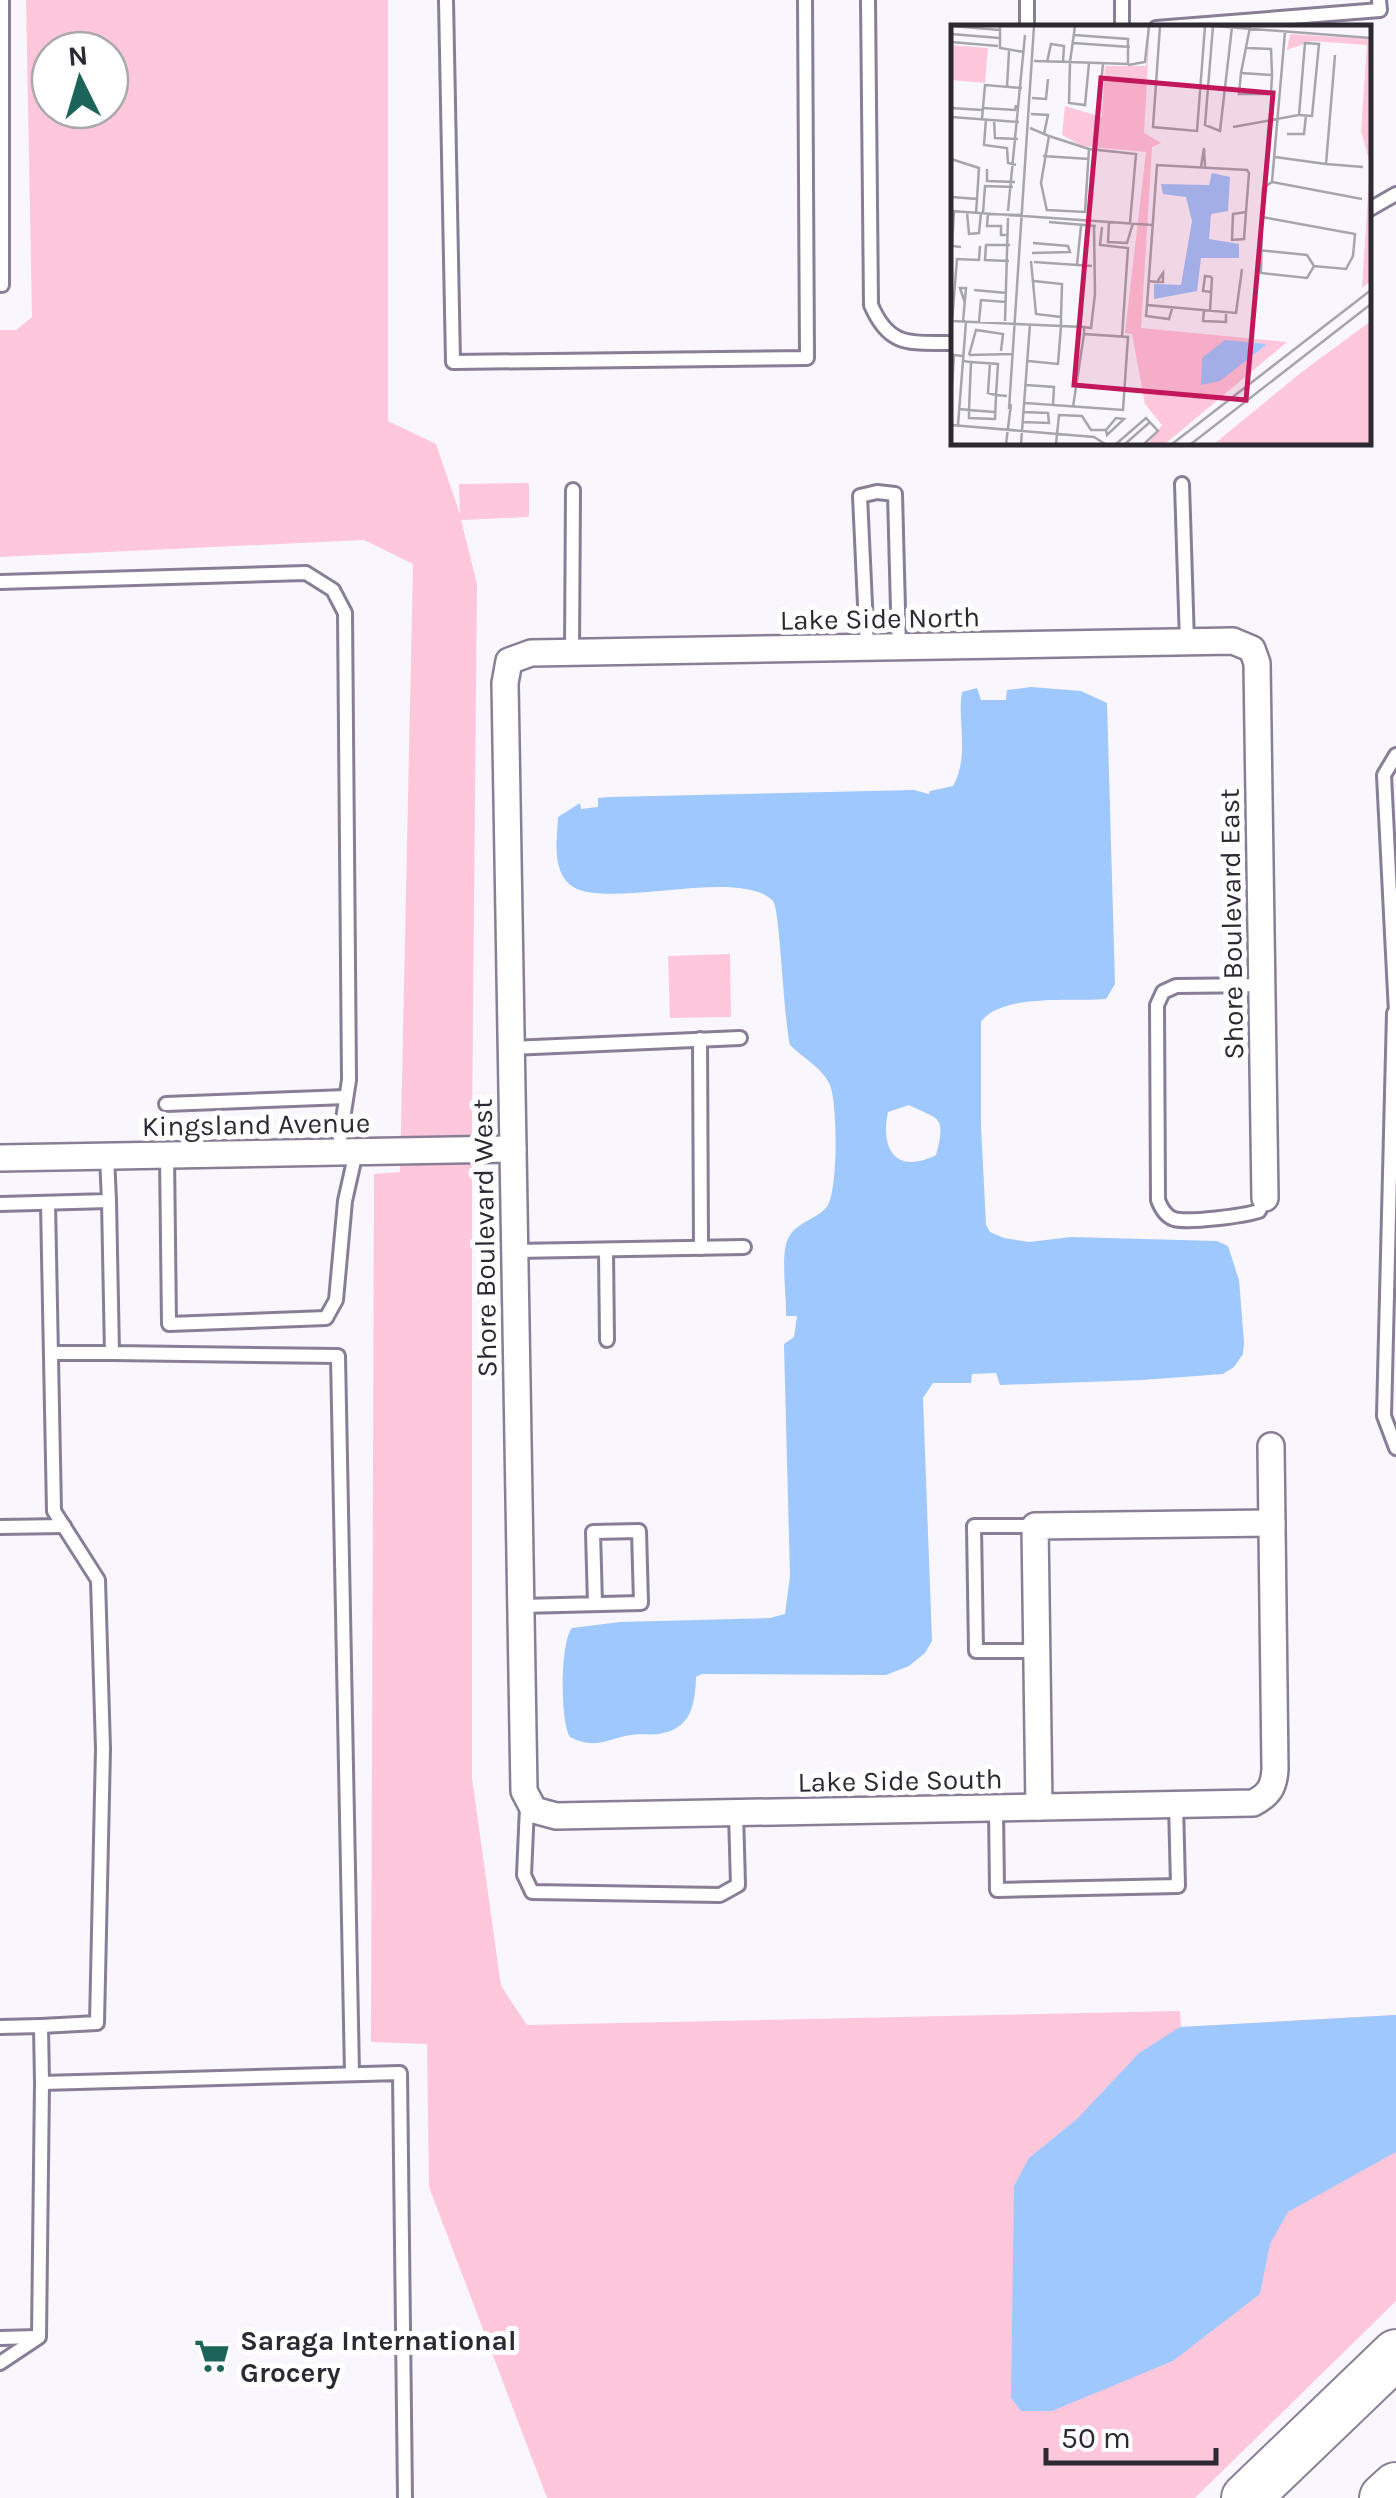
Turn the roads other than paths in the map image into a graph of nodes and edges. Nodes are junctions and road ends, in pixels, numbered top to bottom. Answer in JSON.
{"nodes":[{"id":1,"x":2,"y":0,"type":"edge"},
{"id":2,"x":446,"y":0,"type":"edge"},
{"id":3,"x":805,"y":0,"type":"edge"},
{"id":4,"x":868,"y":0,"type":"edge"},
{"id":5,"x":1026,"y":0,"type":"edge"},
{"id":6,"x":1380,"y":0,"type":"edge"},
{"id":7,"x":1027,"y":25,"type":"edge"},
{"id":8,"x":1193,"y":25,"type":"edge"},
{"id":9,"x":1396,"y":194,"type":"edge"},
{"id":10,"x":1371,"y":208,"type":"edge"},
{"id":11,"x":2,"y":286,"type":"edge"},
{"id":12,"x":951,"y":343,"type":"edge"},
{"id":13,"x":1182,"y":484,"type":"dead end"},
{"id":14,"x":573,"y":490,"type":"dead end"},
{"id":15,"x":0,"y":582,"type":"edge"},
{"id":16,"x":1187,"y":642,"type":"junction"},
{"id":17,"x":867,"y":648,"type":"junction"},
{"id":18,"x":899,"y":648,"type":"junction"},
{"id":19,"x":1252,"y":650,"type":"joint"},
{"id":20,"x":572,"y":653,"type":"junction"},
{"id":21,"x":510,"y":661,"type":"joint"},
{"id":22,"x":1396,"y":754,"type":"edge"},
{"id":23,"x":1262,"y":985,"type":"junction"},
{"id":24,"x":1395,"y":1013,"type":"edge"},
{"id":25,"x":740,"y":1038,"type":"dead end"},
{"id":26,"x":700,"y":1039,"type":"junction"},
{"id":27,"x":512,"y":1048,"type":"junction"},
{"id":28,"x":346,"y":1098,"type":"junction"},
{"id":29,"x":166,"y":1104,"type":"dead end"},
{"id":30,"x":513,"y":1149,"type":"junction"},
{"id":31,"x":347,"y":1152,"type":"junction"},
{"id":32,"x":167,"y":1155,"type":"junction"},
{"id":33,"x":107,"y":1156,"type":"junction"},
{"id":34,"x":0,"y":1158,"type":"edge"},
{"id":35,"x":1265,"y":1198,"type":"joint"},
{"id":36,"x":109,"y":1201,"type":"junction"},
{"id":37,"x":48,"y":1203,"type":"junction"},
{"id":38,"x":0,"y":1204,"type":"edge"},
{"id":39,"x":744,"y":1247,"type":"dead end"},
{"id":40,"x":701,"y":1248,"type":"junction"},
{"id":41,"x":606,"y":1250,"type":"junction"},
{"id":42,"x":514,"y":1252,"type":"junction"},
{"id":43,"x":1391,"y":1281,"type":"edge"},
{"id":44,"x":607,"y":1340,"type":"dead end"},
{"id":45,"x":51,"y":1353,"type":"junction"},
{"id":46,"x":112,"y":1353,"type":"junction"},
{"id":47,"x":1271,"y":1446,"type":"dead end"},
{"id":48,"x":1396,"y":1448,"type":"edge"},
{"id":49,"x":1272,"y":1523,"type":"junction"},
{"id":50,"x":64,"y":1526,"type":"junction"},
{"id":51,"x":1035,"y":1526,"type":"junction"},
{"id":52,"x":0,"y":1527,"type":"edge"},
{"id":53,"x":595,"y":1604,"type":"junction"},
{"id":54,"x":520,"y":1606,"type":"junction"},
{"id":55,"x":1037,"y":1651,"type":"junction"},
{"id":56,"x":1176,"y":1804,"type":"junction"},
{"id":57,"x":530,"y":1806,"type":"junction"},
{"id":58,"x":1039,"y":1807,"type":"junction"},
{"id":59,"x":996,"y":1808,"type":"junction"},
{"id":60,"x":736,"y":1813,"type":"junction"},
{"id":61,"x":41,"y":2026,"type":"junction"},
{"id":62,"x":0,"y":2027,"type":"edge"},
{"id":63,"x":352,"y":2074,"type":"junction"},
{"id":64,"x":42,"y":2082,"type":"junction"},
{"id":65,"x":39,"y":2337,"type":"junction"},
{"id":66,"x":0,"y":2338,"type":"edge"},
{"id":67,"x":1396,"y":2354,"type":"edge"},
{"id":68,"x":0,"y":2364,"type":"edge"},
{"id":69,"x":1396,"y":2486,"type":"edge"},
{"id":70,"x":405,"y":2498,"type":"edge"},
{"id":71,"x":1246,"y":2498,"type":"edge"},
{"id":72,"x":1384,"y":2498,"type":"edge"}],
"edges":[{"from":1,"to":11,"type":"lane"},
{"from":2,"to":3,"type":"lane"},
{"from":4,"to":12,"type":"lane"},
{"from":5,"to":7,"type":"lane"},
{"from":6,"to":8,"type":"lane"},
{"from":9,"to":10,"type":"lane"},
{"from":13,"to":16,"type":"lane"},
{"from":14,"to":20,"type":"lane"},
{"from":15,"to":28,"type":"lane"},
{"from":16,"to":18,"type":"street","name":"Lake Side North"},
{"from":16,"to":19,"type":"street","name":"Lake Side North"},
{"from":17,"to":18,"type":"street","name":"Lake Side North"},
{"from":17,"to":18,"type":"lane"},
{"from":17,"to":20,"type":"street","name":"Lake Side North"},
{"from":19,"to":23,"type":"street","name":"Shore Boulevard East"},
{"from":20,"to":21,"type":"street","name":"Lake Side North"},
{"from":21,"to":27,"type":"street","name":"Shore Boulevard West"},
{"from":22,"to":24,"type":"lane"},
{"from":23,"to":35,"type":"street","name":"Shore Boulevard East"},
{"from":23,"to":35,"type":"lane"},
{"from":24,"to":43,"type":"lane"},
{"from":25,"to":26,"type":"lane"},
{"from":26,"to":27,"type":"lane"},
{"from":26,"to":40,"type":"lane"},
{"from":27,"to":30,"type":"street","name":"Shore Boulevard West"},
{"from":28,"to":29,"type":"lane"},
{"from":28,"to":31,"type":"lane"},
{"from":30,"to":31,"type":"street","name":"Kingsland Avenue"},
{"from":30,"to":42,"type":"street","name":"Shore Boulevard West"},
{"from":31,"to":32,"type":"street","name":"Kingsland Avenue"},
{"from":31,"to":32,"type":"lane"},
{"from":32,"to":33,"type":"street","name":"Kingsland Avenue"},
{"from":33,"to":34,"type":"street","name":"Kingsland Avenue"},
{"from":33,"to":36,"type":"lane"},
{"from":36,"to":37,"type":"lane"},
{"from":36,"to":46,"type":"lane"},
{"from":37,"to":38,"type":"lane"},
{"from":37,"to":45,"type":"lane"},
{"from":39,"to":40,"type":"lane"},
{"from":40,"to":41,"type":"lane"},
{"from":41,"to":42,"type":"lane"},
{"from":41,"to":44,"type":"lane"},
{"from":42,"to":54,"type":"street","name":"Shore Boulevard West"},
{"from":43,"to":48,"type":"lane"},
{"from":45,"to":46,"type":"lane"},
{"from":45,"to":50,"type":"lane"},
{"from":46,"to":63,"type":"lane"},
{"from":47,"to":49,"type":"street"},
{"from":49,"to":51,"type":"street"},
{"from":49,"to":56,"type":"street","name":"Lake Side South"},
{"from":50,"to":52,"type":"lane"},
{"from":50,"to":61,"type":"lane"},
{"from":51,"to":55,"type":"street"},
{"from":51,"to":55,"type":"lane"},
{"from":53,"to":53,"type":"lane"},
{"from":53,"to":54,"type":"lane"},
{"from":54,"to":57,"type":"street","name":"Shore Boulevard West"},
{"from":55,"to":58,"type":"street"},
{"from":56,"to":58,"type":"street","name":"Lake Side South"},
{"from":56,"to":59,"type":"lane"},
{"from":57,"to":60,"type":"street","name":"Lake Side South"},
{"from":57,"to":60,"type":"lane"},
{"from":58,"to":59,"type":"street","name":"Lake Side South"},
{"from":59,"to":60,"type":"street","name":"Lake Side South"},
{"from":61,"to":62,"type":"lane"},
{"from":61,"to":64,"type":"lane"},
{"from":63,"to":64,"type":"lane"},
{"from":63,"to":70,"type":"lane"},
{"from":64,"to":65,"type":"lane"},
{"from":65,"to":66,"type":"lane"},
{"from":65,"to":68,"type":"lane"},
{"from":67,"to":71,"type":"highway"},
{"from":69,"to":72,"type":"highway"}]}
